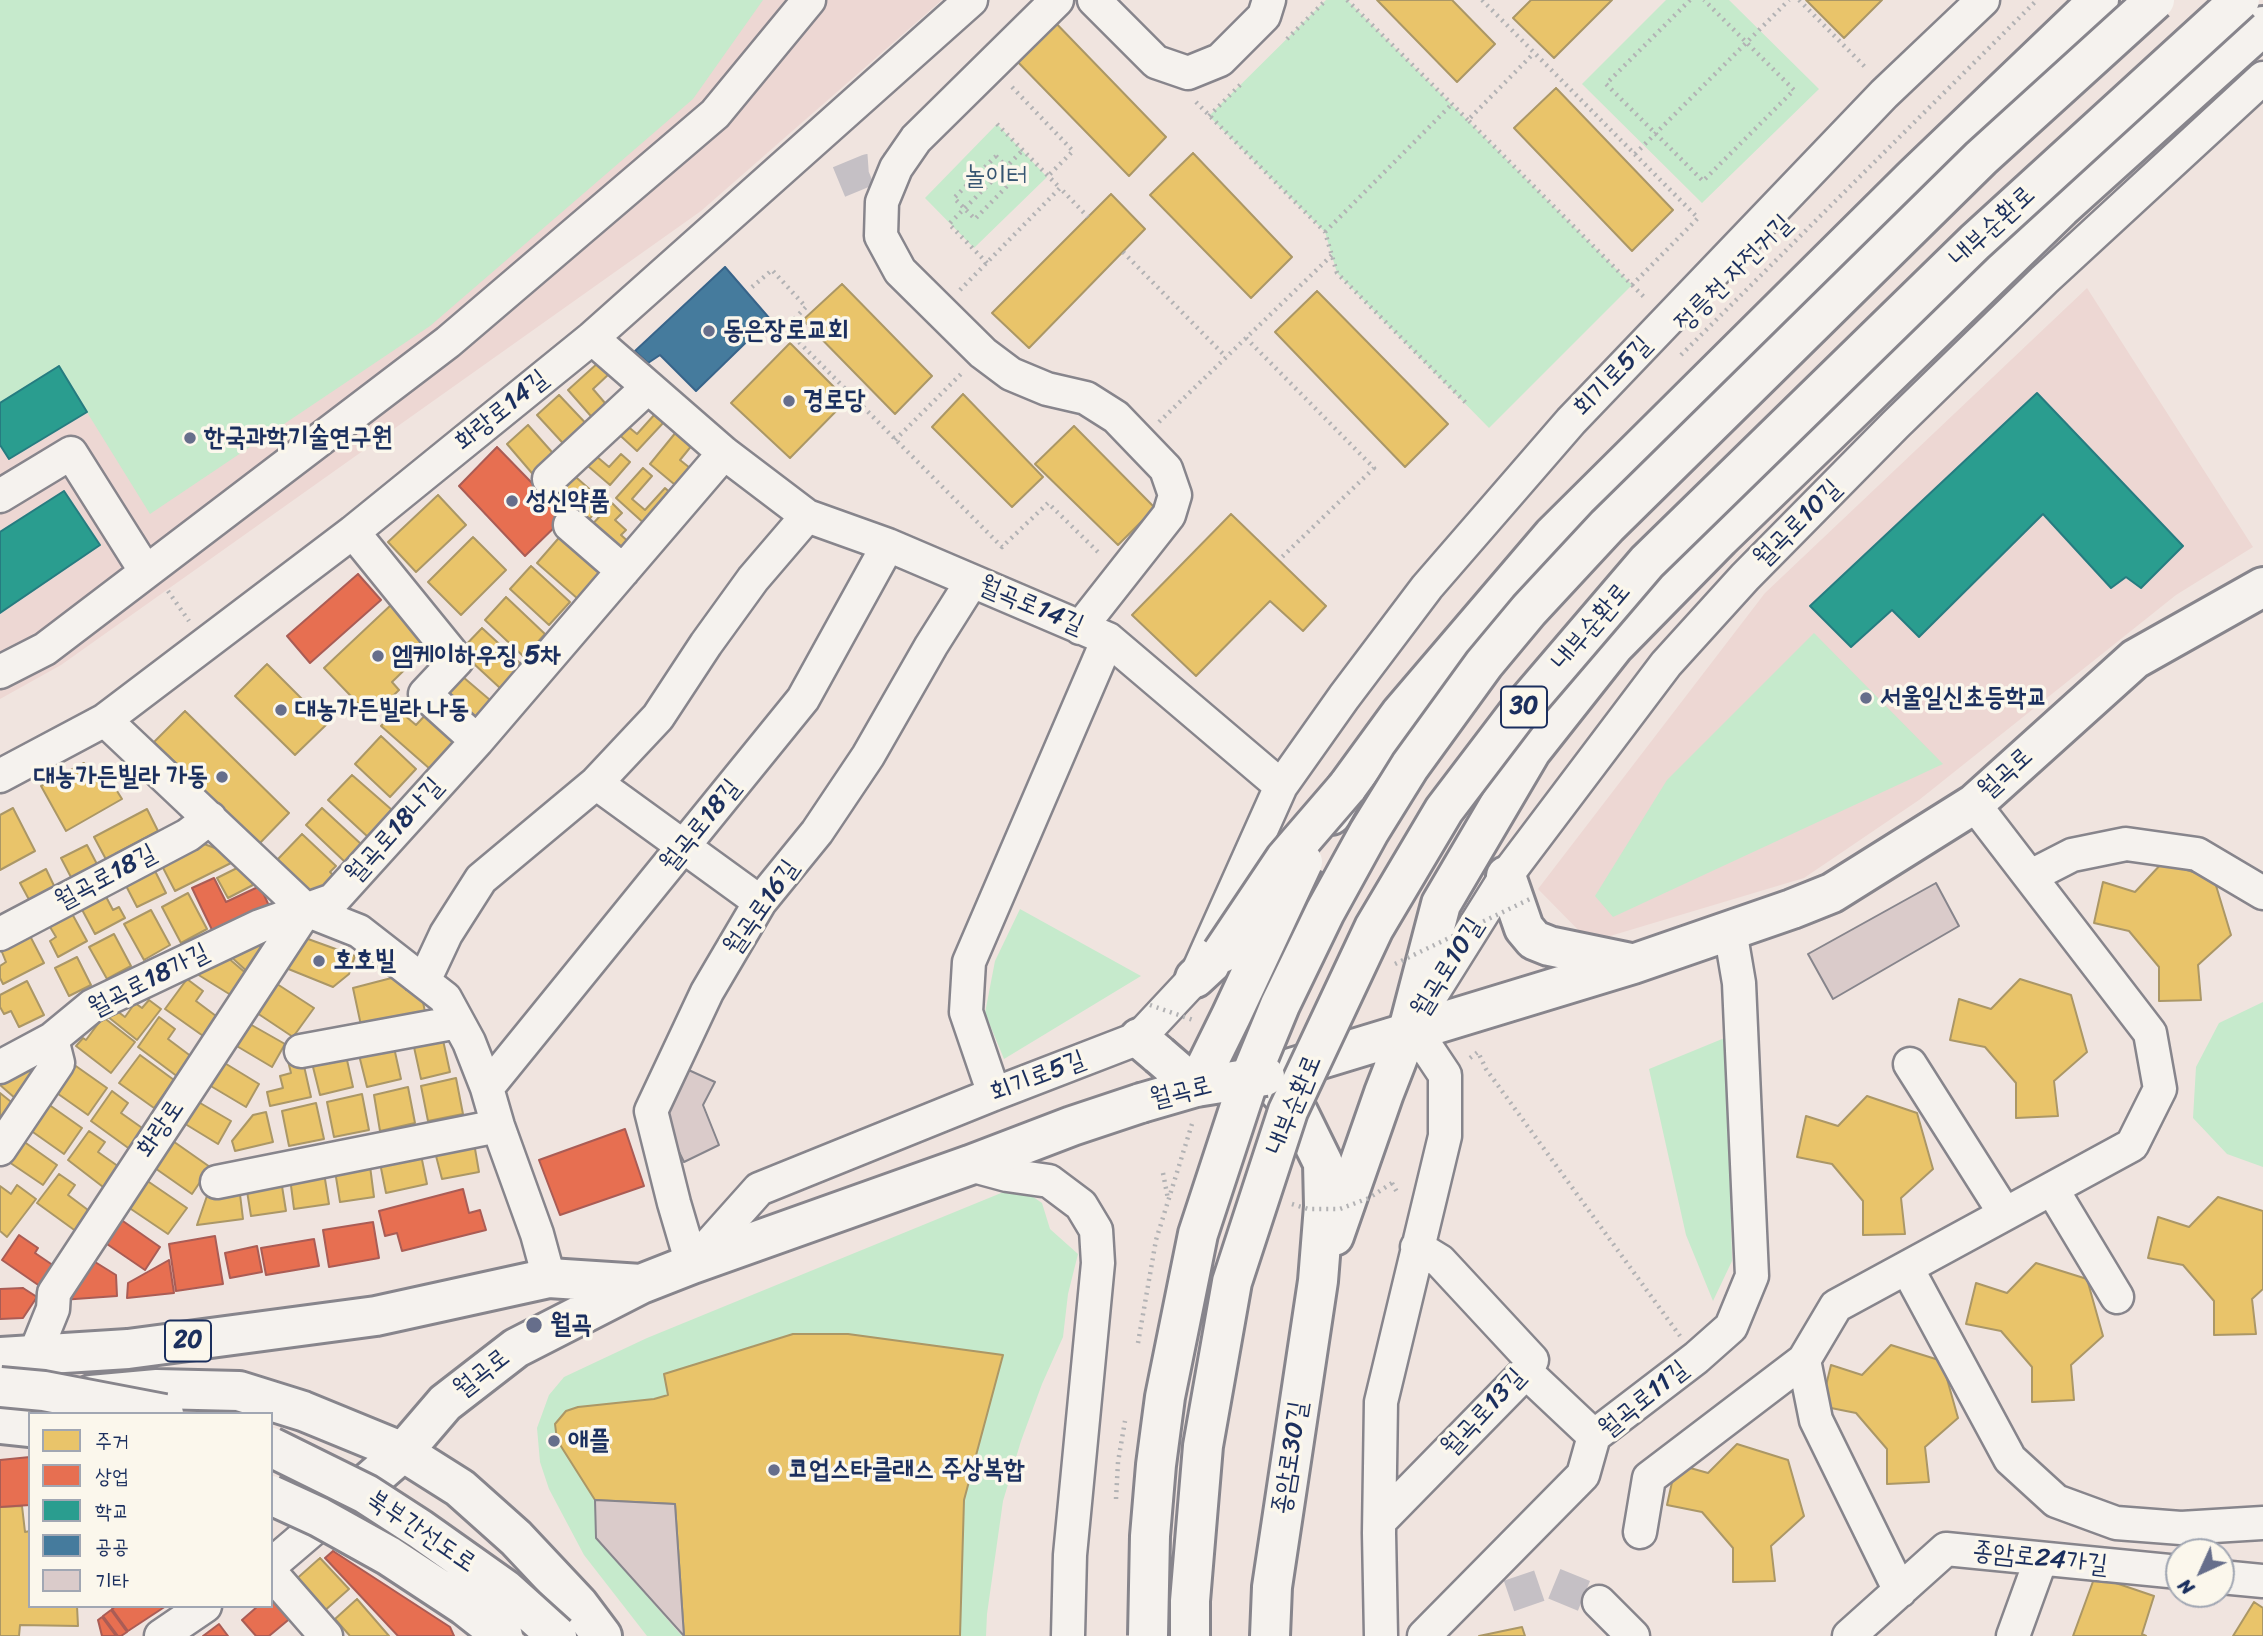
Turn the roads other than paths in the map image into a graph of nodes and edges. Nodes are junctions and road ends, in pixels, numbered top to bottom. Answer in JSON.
{"nodes":[{"id":1,"x":809,"y":0,"type":"edge"},
{"id":2,"x":971,"y":0,"type":"edge"},
{"id":3,"x":1057,"y":0,"type":"edge"},
{"id":4,"x":1094,"y":0,"type":"edge"},
{"id":5,"x":1269,"y":0,"type":"edge"},
{"id":6,"x":1983,"y":0,"type":"edge"},
{"id":7,"x":2099,"y":0,"type":"edge"},
{"id":8,"x":2155,"y":0,"type":"edge"},
{"id":9,"x":2240,"y":0,"type":"edge"},
{"id":10,"x":2263,"y":26,"type":"edge"},
{"id":11,"x":2263,"y":78,"type":"edge"},
{"id":12,"x":592,"y":338,"type":"junction"},
{"id":13,"x":648,"y":387,"type":"junction"},
{"id":14,"x":724,"y":453,"type":"junction"},
{"id":15,"x":549,"y":479,"type":"dead end"},
{"id":16,"x":0,"y":496,"type":"edge"},
{"id":17,"x":807,"y":516,"type":"junction"},
{"id":18,"x":569,"y":524,"type":"dead end"},
{"id":19,"x":353,"y":532,"type":"junction"},
{"id":20,"x":888,"y":545,"type":"junction"},
{"id":21,"x":149,"y":570,"type":"junction"},
{"id":22,"x":623,"y":571,"type":"junction"},
{"id":23,"x":972,"y":581,"type":"junction"},
{"id":24,"x":2263,"y":587,"type":"edge"},
{"id":25,"x":1094,"y":634,"type":"junction"},
{"id":26,"x":0,"y":672,"type":"edge"},
{"id":27,"x":105,"y":720,"type":"junction"},
{"id":28,"x":477,"y":741,"type":"junction"},
{"id":29,"x":0,"y":776,"type":"edge"},
{"id":30,"x":596,"y":783,"type":"junction"},
{"id":31,"x":1281,"y":786,"type":"junction"},
{"id":32,"x":1347,"y":787,"type":"junction"},
{"id":33,"x":1974,"y":804,"type":"junction"},
{"id":34,"x":210,"y":818,"type":"junction"},
{"id":35,"x":684,"y":847,"type":"junction"},
{"id":36,"x":1506,"y":876,"type":"junction"},
{"id":37,"x":2031,"y":876,"type":"junction"},
{"id":38,"x":2263,"y":893,"type":"edge"},
{"id":39,"x":760,"y":902,"type":"junction"},
{"id":40,"x":306,"y":910,"type":"junction"},
{"id":41,"x":1730,"y":930,"type":"junction"},
{"id":42,"x":0,"y":934,"type":"edge"},
{"id":43,"x":1633,"y":964,"type":"junction"},
{"id":44,"x":1209,"y":966,"type":"junction"},
{"id":45,"x":424,"y":981,"type":"junction"},
{"id":46,"x":458,"y":1022,"type":"junction"},
{"id":47,"x":1407,"y":1034,"type":"junction"},
{"id":48,"x":52,"y":1039,"type":"junction"},
{"id":49,"x":1149,"y":1047,"type":"junction"},
{"id":50,"x":301,"y":1051,"type":"dead end"},
{"id":51,"x":1910,"y":1064,"type":"dead end"},
{"id":52,"x":0,"y":1067,"type":"edge"},
{"id":53,"x":1265,"y":1076,"type":"junction"},
{"id":54,"x":1196,"y":1087,"type":"junction"},
{"id":55,"x":487,"y":1088,"type":"junction"},
{"id":56,"x":994,"y":1094,"type":"junction"},
{"id":57,"x":498,"y":1126,"type":"junction"},
{"id":58,"x":0,"y":1149,"type":"edge"},
{"id":59,"x":970,"y":1165,"type":"junction"},
{"id":60,"x":217,"y":1182,"type":"dead end"},
{"id":61,"x":2052,"y":1189,"type":"junction"},
{"id":62,"x":2005,"y":1214,"type":"junction"},
{"id":63,"x":1417,"y":1247,"type":"junction"},
{"id":64,"x":692,"y":1264,"type":"junction"},
{"id":65,"x":1907,"y":1268,"type":"junction"},
{"id":66,"x":549,"y":1278,"type":"junction"},
{"id":67,"x":1318,"y":1281,"type":"junction"},
{"id":68,"x":641,"y":1284,"type":"junction"},
{"id":69,"x":2117,"y":1297,"type":"dead end"},
{"id":70,"x":376,"y":1316,"type":"joint"},
{"id":71,"x":17,"y":1357,"type":"edge"},
{"id":72,"x":1804,"y":1360,"type":"junction"},
{"id":73,"x":1525,"y":1372,"type":"junction"},
{"id":74,"x":0,"y":1387,"type":"edge"},
{"id":75,"x":0,"y":1397,"type":"edge"},
{"id":76,"x":37,"y":1412,"type":"edge"},
{"id":77,"x":44,"y":1412,"type":"edge"},
{"id":78,"x":154,"y":1412,"type":"edge"},
{"id":79,"x":28,"y":1416,"type":"edge"},
{"id":80,"x":0,"y":1424,"type":"edge"},
{"id":81,"x":1594,"y":1436,"type":"junction"},
{"id":82,"x":273,"y":1448,"type":"edge"},
{"id":83,"x":403,"y":1452,"type":"junction"},
{"id":84,"x":273,"y":1463,"type":"edge"},
{"id":85,"x":273,"y":1497,"type":"edge"},
{"id":86,"x":348,"y":1500,"type":"junction"},
{"id":87,"x":1380,"y":1521,"type":"junction"},
{"id":88,"x":2263,"y":1522,"type":"edge"},
{"id":89,"x":1640,"y":1532,"type":"dead end"},
{"id":90,"x":2041,"y":1559,"type":"junction"},
{"id":91,"x":273,"y":1562,"type":"edge"},
{"id":92,"x":2165,"y":1571,"type":"edge"},
{"id":93,"x":273,"y":1575,"type":"edge"},
{"id":94,"x":2235,"y":1578,"type":"edge"},
{"id":95,"x":2263,"y":1581,"type":"edge"},
{"id":96,"x":1900,"y":1591,"type":"junction"},
{"id":97,"x":1599,"y":1602,"type":"tunnel mouth"},
{"id":98,"x":202,"y":1608,"type":"edge"},
{"id":99,"x":161,"y":1636,"type":"edge"},
{"id":100,"x":326,"y":1636,"type":"edge"},
{"id":101,"x":503,"y":1636,"type":"edge"},
{"id":102,"x":535,"y":1636,"type":"edge"},
{"id":103,"x":557,"y":1636,"type":"edge"},
{"id":104,"x":603,"y":1636,"type":"edge"},
{"id":105,"x":1068,"y":1636,"type":"edge"},
{"id":106,"x":1148,"y":1636,"type":"edge"},
{"id":107,"x":1190,"y":1636,"type":"edge"},
{"id":108,"x":1270,"y":1636,"type":"edge"},
{"id":109,"x":1381,"y":1636,"type":"edge"},
{"id":110,"x":1424,"y":1636,"type":"edge"},
{"id":111,"x":1633,"y":1636,"type":"edge"},
{"id":112,"x":1849,"y":1636,"type":"edge"},
{"id":113,"x":2013,"y":1636,"type":"edge"}],
"edges":[{"from":1,"to":21,"type":"street"},
{"from":2,"to":12,"type":"street","name":"화랑로14길"},
{"from":3,"to":25,"type":"street"},
{"from":4,"to":5,"type":"street"},
{"from":6,"to":31,"type":"street","name":"회기로5길"},
{"from":7,"to":32,"type":"main road"},
{"from":8,"to":106,"type":"main road","name":"내부순환로","number":"30","bridge":true},
{"from":9,"to":107,"type":"main road","name":"내부순환로","number":"30","bridge":true},
{"from":10,"to":47,"type":"main road","name":"종암로30길"},
{"from":11,"to":36,"type":"street","name":"월곡로10길"},
{"from":12,"to":13,"type":"street","name":"월곡로14길"},
{"from":12,"to":19,"type":"street","name":"화랑로14길"},
{"from":13,"to":14,"type":"street","name":"월곡로14길"},
{"from":13,"to":15,"type":"street"},
{"from":14,"to":17,"type":"street","name":"월곡로14길"},
{"from":14,"to":22,"type":"street","name":"월곡로18나길"},
{"from":16,"to":21,"type":"street"},
{"from":17,"to":20,"type":"street","name":"월곡로14길"},
{"from":17,"to":30,"type":"street"},
{"from":18,"to":22,"type":"street"},
{"from":19,"to":27,"type":"street","name":"화랑로14길"},
{"from":19,"to":28,"type":"street"},
{"from":20,"to":23,"type":"street","name":"월곡로14길"},
{"from":20,"to":35,"type":"street","name":"월곡로18길"},
{"from":21,"to":26,"type":"street"},
{"from":22,"to":28,"type":"street","name":"월곡로18나길"},
{"from":23,"to":25,"type":"street","name":"월곡로14길"},
{"from":23,"to":39,"type":"street","name":"월곡로16길"},
{"from":24,"to":33,"type":"main road","name":"월곡로"},
{"from":25,"to":31,"type":"street"},
{"from":25,"to":56,"type":"street","name":"월곡로14길"},
{"from":27,"to":29,"type":"street","name":"화랑로14길"},
{"from":27,"to":34,"type":"street"},
{"from":28,"to":40,"type":"street","name":"월곡로18나길"},
{"from":30,"to":35,"type":"street"},
{"from":30,"to":45,"type":"street"},
{"from":31,"to":44,"type":"street","name":"회기로5길"},
{"from":32,"to":44,"type":"main road","bridge":true},
{"from":32,"to":54,"type":"main road","bridge":true},
{"from":33,"to":37,"type":"street"},
{"from":33,"to":41,"type":"main road","name":"월곡로"},
{"from":34,"to":40,"type":"street"},
{"from":34,"to":42,"type":"street","name":"월곡로18길"},
{"from":35,"to":39,"type":"street"},
{"from":35,"to":55,"type":"street","name":"월곡로18길"},
{"from":36,"to":43,"type":"main road"},
{"from":36,"to":47,"type":"street","name":"월곡로10길"},
{"from":37,"to":38,"type":"street"},
{"from":37,"to":61,"type":"street"},
{"from":39,"to":64,"type":"street","name":"월곡로16길"},
{"from":40,"to":45,"type":"street"},
{"from":40,"to":48,"type":"street","name":"월곡로18가길"},
{"from":40,"to":71,"type":"street","name":"화랑로"},
{"from":41,"to":43,"type":"main road","name":"월곡로"},
{"from":41,"to":81,"type":"street","name":"월곡로11길"},
{"from":43,"to":47,"type":"main road","name":"월곡로"},
{"from":44,"to":49,"type":"street","name":"회기로5길"},
{"from":45,"to":46,"type":"street"},
{"from":46,"to":50,"type":"street"},
{"from":46,"to":55,"type":"street"},
{"from":47,"to":53,"type":"main road","name":"월곡로","bridge":true},
{"from":47,"to":63,"type":"street"},
{"from":47,"to":67,"type":"main road","name":"종암로30길"},
{"from":48,"to":52,"type":"street","name":"월곡로18가길"},
{"from":48,"to":58,"type":"street"},
{"from":49,"to":54,"type":"main road","bridge":true},
{"from":49,"to":56,"type":"street","name":"회기로5길"},
{"from":51,"to":62,"type":"street"},
{"from":53,"to":54,"type":"main road","name":"월곡로","bridge":true},
{"from":53,"to":67,"type":"main road","name":"종암로30길"},
{"from":54,"to":59,"type":"main road","name":"월곡로","bridge":true},
{"from":55,"to":57,"type":"street"},
{"from":56,"to":64,"type":"street","name":"회기로5길"},
{"from":57,"to":60,"type":"street"},
{"from":57,"to":66,"type":"street"},
{"from":59,"to":64,"type":"main road","name":"월곡로"},
{"from":59,"to":105,"type":"street"},
{"from":61,"to":62,"type":"street"},
{"from":61,"to":69,"type":"street"},
{"from":62,"to":65,"type":"street"},
{"from":63,"to":73,"type":"street","name":"월곡로13길"},
{"from":63,"to":87,"type":"street"},
{"from":64,"to":68,"type":"main road","name":"월곡로"},
{"from":65,"to":72,"type":"street"},
{"from":65,"to":88,"type":"street"},
{"from":66,"to":68,"type":"main road","name":"월곡로"},
{"from":66,"to":70,"type":"main road","name":"월곡로"},
{"from":67,"to":108,"type":"main road","name":"종암로30길"},
{"from":68,"to":83,"type":"main road","name":"월곡로"},
{"from":70,"to":71,"type":"main road","name":"화랑로","number":"20"},
{"from":72,"to":89,"type":"street"},
{"from":72,"to":96,"type":"street"},
{"from":73,"to":81,"type":"street"},
{"from":73,"to":87,"type":"street","name":"월곡로13길"},
{"from":74,"to":78,"type":"main road","bridge":true},
{"from":75,"to":76,"type":"main road"},
{"from":77,"to":83,"type":"main road"},
{"from":79,"to":80,"type":"main road"},
{"from":81,"to":110,"type":"street","name":"월곡로11길"},
{"from":82,"to":103,"type":"main road","name":"북부간선도로","bridge":true},
{"from":83,"to":86,"type":"main road","name":"월곡로"},
{"from":83,"to":104,"type":"main road"},
{"from":84,"to":86,"type":"main road"},
{"from":85,"to":101,"type":"main road","name":"북부간선도로","bridge":true},
{"from":86,"to":91,"type":"street"},
{"from":86,"to":102,"type":"main road"},
{"from":87,"to":109,"type":"street"},
{"from":90,"to":92,"type":"street","name":"종암로24가길"},
{"from":90,"to":96,"type":"street","name":"종암로24가길"},
{"from":90,"to":113,"type":"street"},
{"from":93,"to":100,"type":"street"},
{"from":94,"to":95,"type":"street"},
{"from":96,"to":112,"type":"street","name":"종암로24가길"},
{"from":97,"to":111,"type":"street"},
{"from":98,"to":99,"type":"street"}]}
